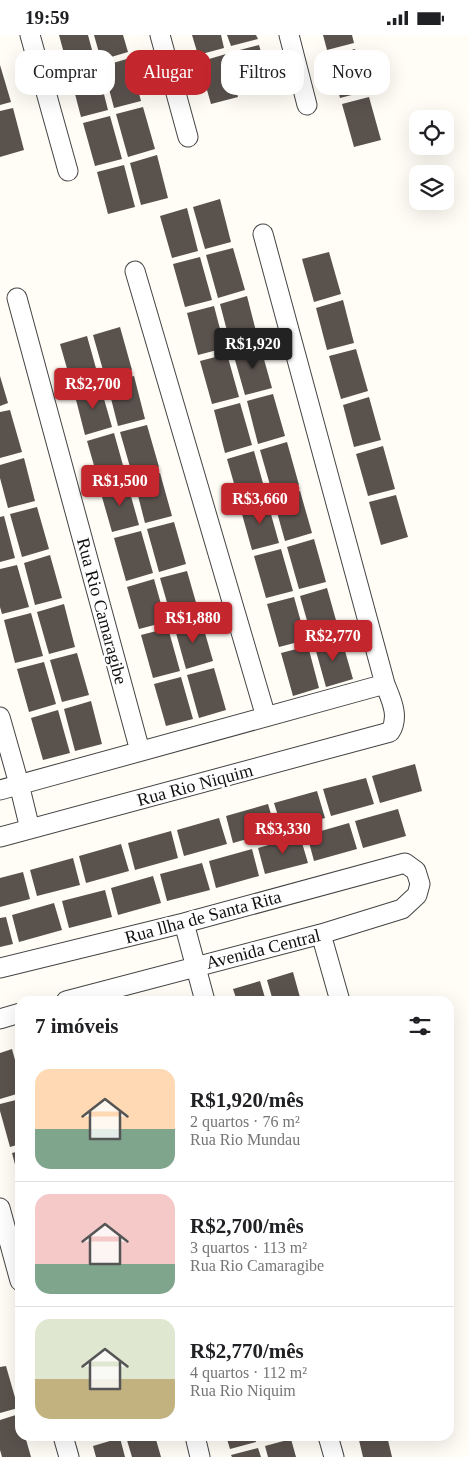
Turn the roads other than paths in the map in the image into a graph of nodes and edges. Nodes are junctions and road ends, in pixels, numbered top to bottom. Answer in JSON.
{"nodes":[{"id":1,"x":30,"y":35,"type":"edge"},
{"id":2,"x":160,"y":35,"type":"edge"},
{"id":3,"x":289,"y":35,"type":"edge"},
{"id":4,"x":307,"y":105,"type":"dead end"},
{"id":5,"x":188,"y":137,"type":"dead end"},
{"id":6,"x":68,"y":171,"type":"dead end"},
{"id":7,"x":263,"y":235,"type":"dead end"},
{"id":8,"x":135,"y":271,"type":"dead end"},
{"id":9,"x":17,"y":298,"type":"dead end"},
{"id":10,"x":384,"y":684,"type":"junction"},
{"id":11,"x":0,"y":717,"type":"edge"},
{"id":12,"x":266,"y":717,"type":"junction"},
{"id":13,"x":140,"y":751,"type":"junction"},
{"id":14,"x":19,"y":784,"type":"junction"},
{"id":15,"x":0,"y":790,"type":"edge"},
{"id":16,"x":30,"y":829,"type":"junction"},
{"id":17,"x":0,"y":837,"type":"edge"},
{"id":18,"x":405,"y":863,"type":"joint"},
{"id":19,"x":184,"y":923,"type":"junction"},
{"id":20,"x":321,"y":934,"type":"junction"},
{"id":21,"x":195,"y":966,"type":"junction"},
{"id":22,"x":0,"y":968,"type":"edge"},
{"id":23,"x":88,"y":996,"type":"edge"},
{"id":24,"x":204,"y":996,"type":"edge"},
{"id":25,"x":339,"y":996,"type":"edge"},
{"id":26,"x":15,"y":1014,"type":"edge"},
{"id":27,"x":0,"y":1019,"type":"edge"},
{"id":28,"x":0,"y":1208,"type":"edge"},
{"id":29,"x":15,"y":1263,"type":"edge"},
{"id":30,"x":64,"y":1441,"type":"edge"},
{"id":31,"x":196,"y":1441,"type":"edge"},
{"id":32,"x":329,"y":1441,"type":"edge"},
{"id":33,"x":69,"y":1457,"type":"edge"},
{"id":34,"x":200,"y":1457,"type":"edge"},
{"id":35,"x":334,"y":1457,"type":"edge"}],
"edges":[{"from":1,"to":6,"type":"street"},
{"from":2,"to":5,"type":"street"},
{"from":3,"to":4,"type":"street"},
{"from":7,"to":10,"type":"street"},
{"from":8,"to":12,"type":"street"},
{"from":9,"to":13,"type":"street","name":"Rua Rio Camaragibe"},
{"from":10,"to":12,"type":"street"},
{"from":10,"to":16,"type":"street","name":"Rua Rio Niquim"},
{"from":11,"to":14,"type":"street"},
{"from":12,"to":13,"type":"street"},
{"from":13,"to":14,"type":"street"},
{"from":14,"to":15,"type":"street"},
{"from":14,"to":16,"type":"street"},
{"from":16,"to":17,"type":"street","name":"Rua Rio Niquim"},
{"from":18,"to":19,"type":"street","name":"Rua llha de Santa Rita"},
{"from":18,"to":20,"type":"street","name":"Avenida Central"},
{"from":19,"to":21,"type":"street"},
{"from":19,"to":22,"type":"street","name":"Rua llha de Santa Rita"},
{"from":20,"to":21,"type":"street","name":"Avenida Central"},
{"from":20,"to":25,"type":"street"},
{"from":21,"to":23,"type":"street","name":"Avenida Central"},
{"from":21,"to":24,"type":"street"},
{"from":26,"to":27,"type":"street"},
{"from":28,"to":29,"type":"street"},
{"from":30,"to":33,"type":"street"},
{"from":31,"to":34,"type":"street"},
{"from":32,"to":35,"type":"street"}]}
